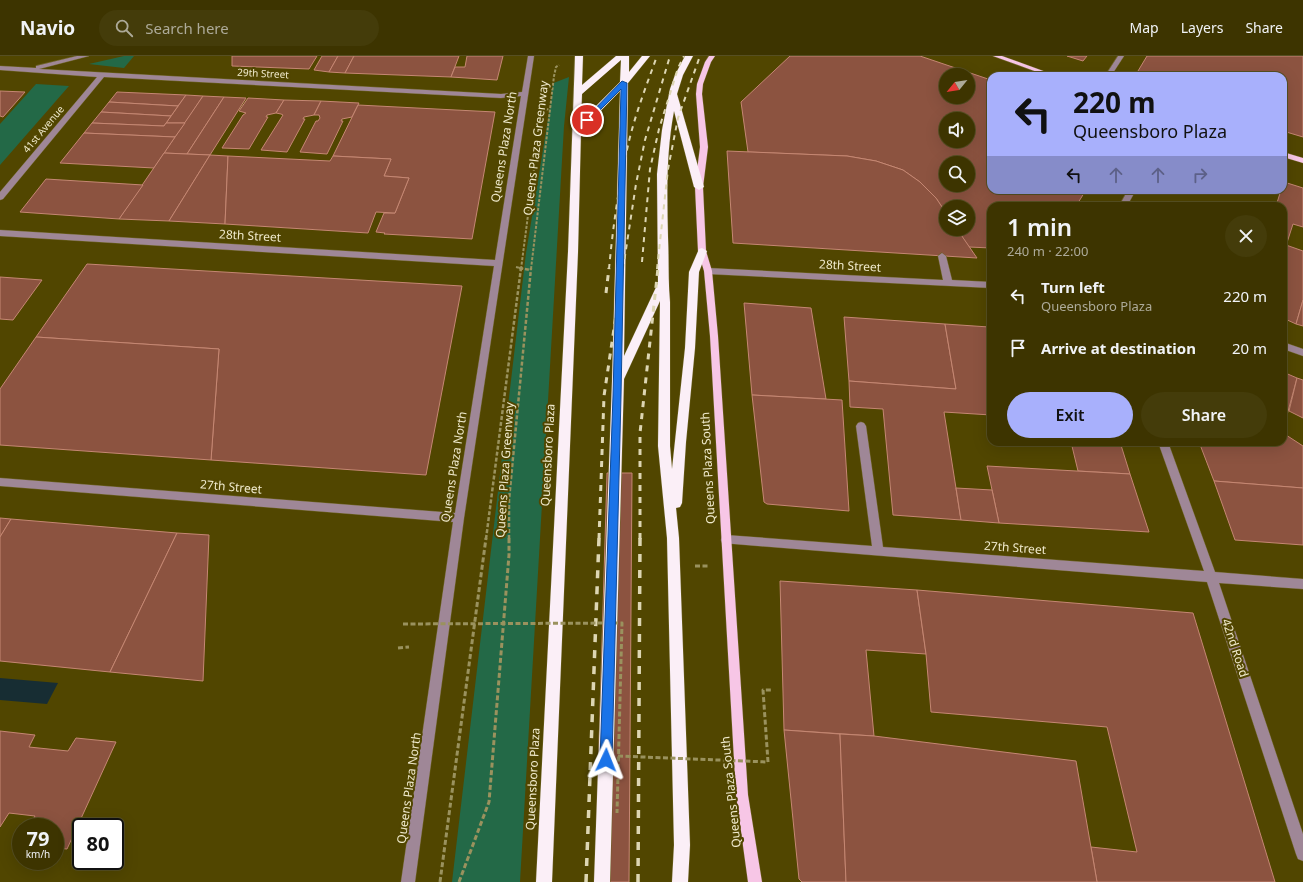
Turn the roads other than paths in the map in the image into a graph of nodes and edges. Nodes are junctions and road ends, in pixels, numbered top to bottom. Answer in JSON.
{"nodes":[{"id":1,"x":86,"y":56,"type":"edge"},
{"id":2,"x":531,"y":56,"type":"edge"},
{"id":3,"x":579,"y":56,"type":"edge"},
{"id":4,"x":621,"y":56,"type":"edge"},
{"id":5,"x":625,"y":56,"type":"edge"},
{"id":6,"x":646,"y":56,"type":"edge"},
{"id":7,"x":689,"y":56,"type":"edge"},
{"id":8,"x":996,"y":56,"type":"edge"},
{"id":9,"x":1121,"y":56,"type":"edge"},
{"id":10,"x":712,"y":58,"type":"edge"},
{"id":11,"x":0,"y":68,"type":"edge"},
{"id":12,"x":29,"y":69,"type":"junction"},
{"id":13,"x":1042,"y":72,"type":"edge"},
{"id":14,"x":1111,"y":72,"type":"edge"},
{"id":15,"x":102,"y":75,"type":"junction"},
{"id":16,"x":624,"y":83,"type":"junction"},
{"id":17,"x":579,"y":92,"type":"junction"},
{"id":18,"x":674,"y":92,"type":"junction"},
{"id":19,"x":526,"y":94,"type":"junction"},
{"id":20,"x":578,"y":129,"type":"junction"},
{"id":21,"x":1287,"y":155,"type":"edge"},
{"id":22,"x":1302,"y":160,"type":"edge"},
{"id":23,"x":699,"y":187,"type":"junction"},
{"id":24,"x":0,"y":197,"type":"edge"},
{"id":25,"x":0,"y":233,"type":"edge"},
{"id":26,"x":702,"y":251,"type":"junction"},
{"id":27,"x":942,"y":256,"type":"dead end"},
{"id":28,"x":499,"y":263,"type":"junction"},
{"id":29,"x":708,"y":271,"type":"junction"},
{"id":30,"x":663,"y":283,"type":"junction"},
{"id":31,"x":948,"y":283,"type":"junction"},
{"id":32,"x":987,"y":285,"type":"edge"},
{"id":33,"x":1287,"y":347,"type":"edge"},
{"id":34,"x":1303,"y":353,"type":"edge"},
{"id":35,"x":618,"y":381,"type":"junction"},
{"id":36,"x":861,"y":426,"type":"dead end"},
{"id":37,"x":1164,"y":446,"type":"edge"},
{"id":38,"x":0,"y":482,"type":"edge"},
{"id":39,"x":459,"y":518,"type":"junction"},
{"id":40,"x":674,"y":538,"type":"junction"},
{"id":41,"x":726,"y":540,"type":"junction"},
{"id":42,"x":878,"y":551,"type":"junction"},
{"id":43,"x":1211,"y":576,"type":"junction"},
{"id":44,"x":1303,"y":584,"type":"edge"},
{"id":45,"x":1303,"y":854,"type":"edge"},
{"id":46,"x":408,"y":882,"type":"edge"},
{"id":47,"x":544,"y":882,"type":"edge"},
{"id":48,"x":602,"y":882,"type":"edge"},
{"id":49,"x":680,"y":882,"type":"edge"},
{"id":50,"x":755,"y":882,"type":"edge"}],
"edges":[{"from":1,"to":12,"type":"street"},
{"from":2,"to":19,"type":"street","name":"Queens Plaza North"},
{"from":3,"to":17,"type":"highway","name":"Queensboro Plaza"},
{"from":4,"to":17,"type":"highway"},
{"from":5,"to":16,"type":"highway"},
{"from":6,"to":16,"type":"highway"},
{"from":7,"to":18,"type":"highway"},
{"from":8,"to":13,"type":"main road"},
{"from":9,"to":14,"type":"street"},
{"from":10,"to":23,"type":"main road","name":"Queens Plaza South"},
{"from":11,"to":12,"type":"street","name":"29th Street"},
{"from":12,"to":15,"type":"street","name":"29th Street"},
{"from":15,"to":19,"type":"street","name":"29th Street"},
{"from":15,"to":24,"type":"street","name":"41st Avenue"},
{"from":16,"to":20,"type":"highway"},
{"from":16,"to":35,"type":"highway"},
{"from":17,"to":20,"type":"highway","name":"Queensboro Plaza"},
{"from":18,"to":23,"type":"highway"},
{"from":18,"to":30,"type":"highway"},
{"from":19,"to":28,"type":"street","name":"Queens Plaza North"},
{"from":20,"to":47,"type":"highway","name":"Queensboro Plaza"},
{"from":21,"to":22,"type":"main road"},
{"from":23,"to":26,"type":"main road","name":"Queens Plaza South"},
{"from":25,"to":28,"type":"street","name":"28th Street"},
{"from":26,"to":29,"type":"main road","name":"Queens Plaza South"},
{"from":26,"to":40,"type":"highway"},
{"from":27,"to":31,"type":"street"},
{"from":28,"to":39,"type":"street","name":"Queens Plaza North"},
{"from":29,"to":31,"type":"street","name":"28th Street"},
{"from":29,"to":41,"type":"main road","name":"Queens Plaza South"},
{"from":30,"to":35,"type":"highway"},
{"from":30,"to":40,"type":"highway"},
{"from":31,"to":32,"type":"street","name":"28th Street"},
{"from":33,"to":34,"type":"street"},
{"from":35,"to":48,"type":"highway"},
{"from":36,"to":42,"type":"street"},
{"from":37,"to":43,"type":"street","name":"42nd Road"},
{"from":38,"to":39,"type":"street","name":"27th Street"},
{"from":39,"to":46,"type":"street","name":"Queens Plaza North"},
{"from":40,"to":49,"type":"highway"},
{"from":41,"to":42,"type":"street","name":"27th Street"},
{"from":41,"to":50,"type":"main road","name":"Queens Plaza South"},
{"from":42,"to":43,"type":"street","name":"27th Street"},
{"from":43,"to":44,"type":"street","name":"27th Street"},
{"from":43,"to":45,"type":"street","name":"42nd Road"}]}
